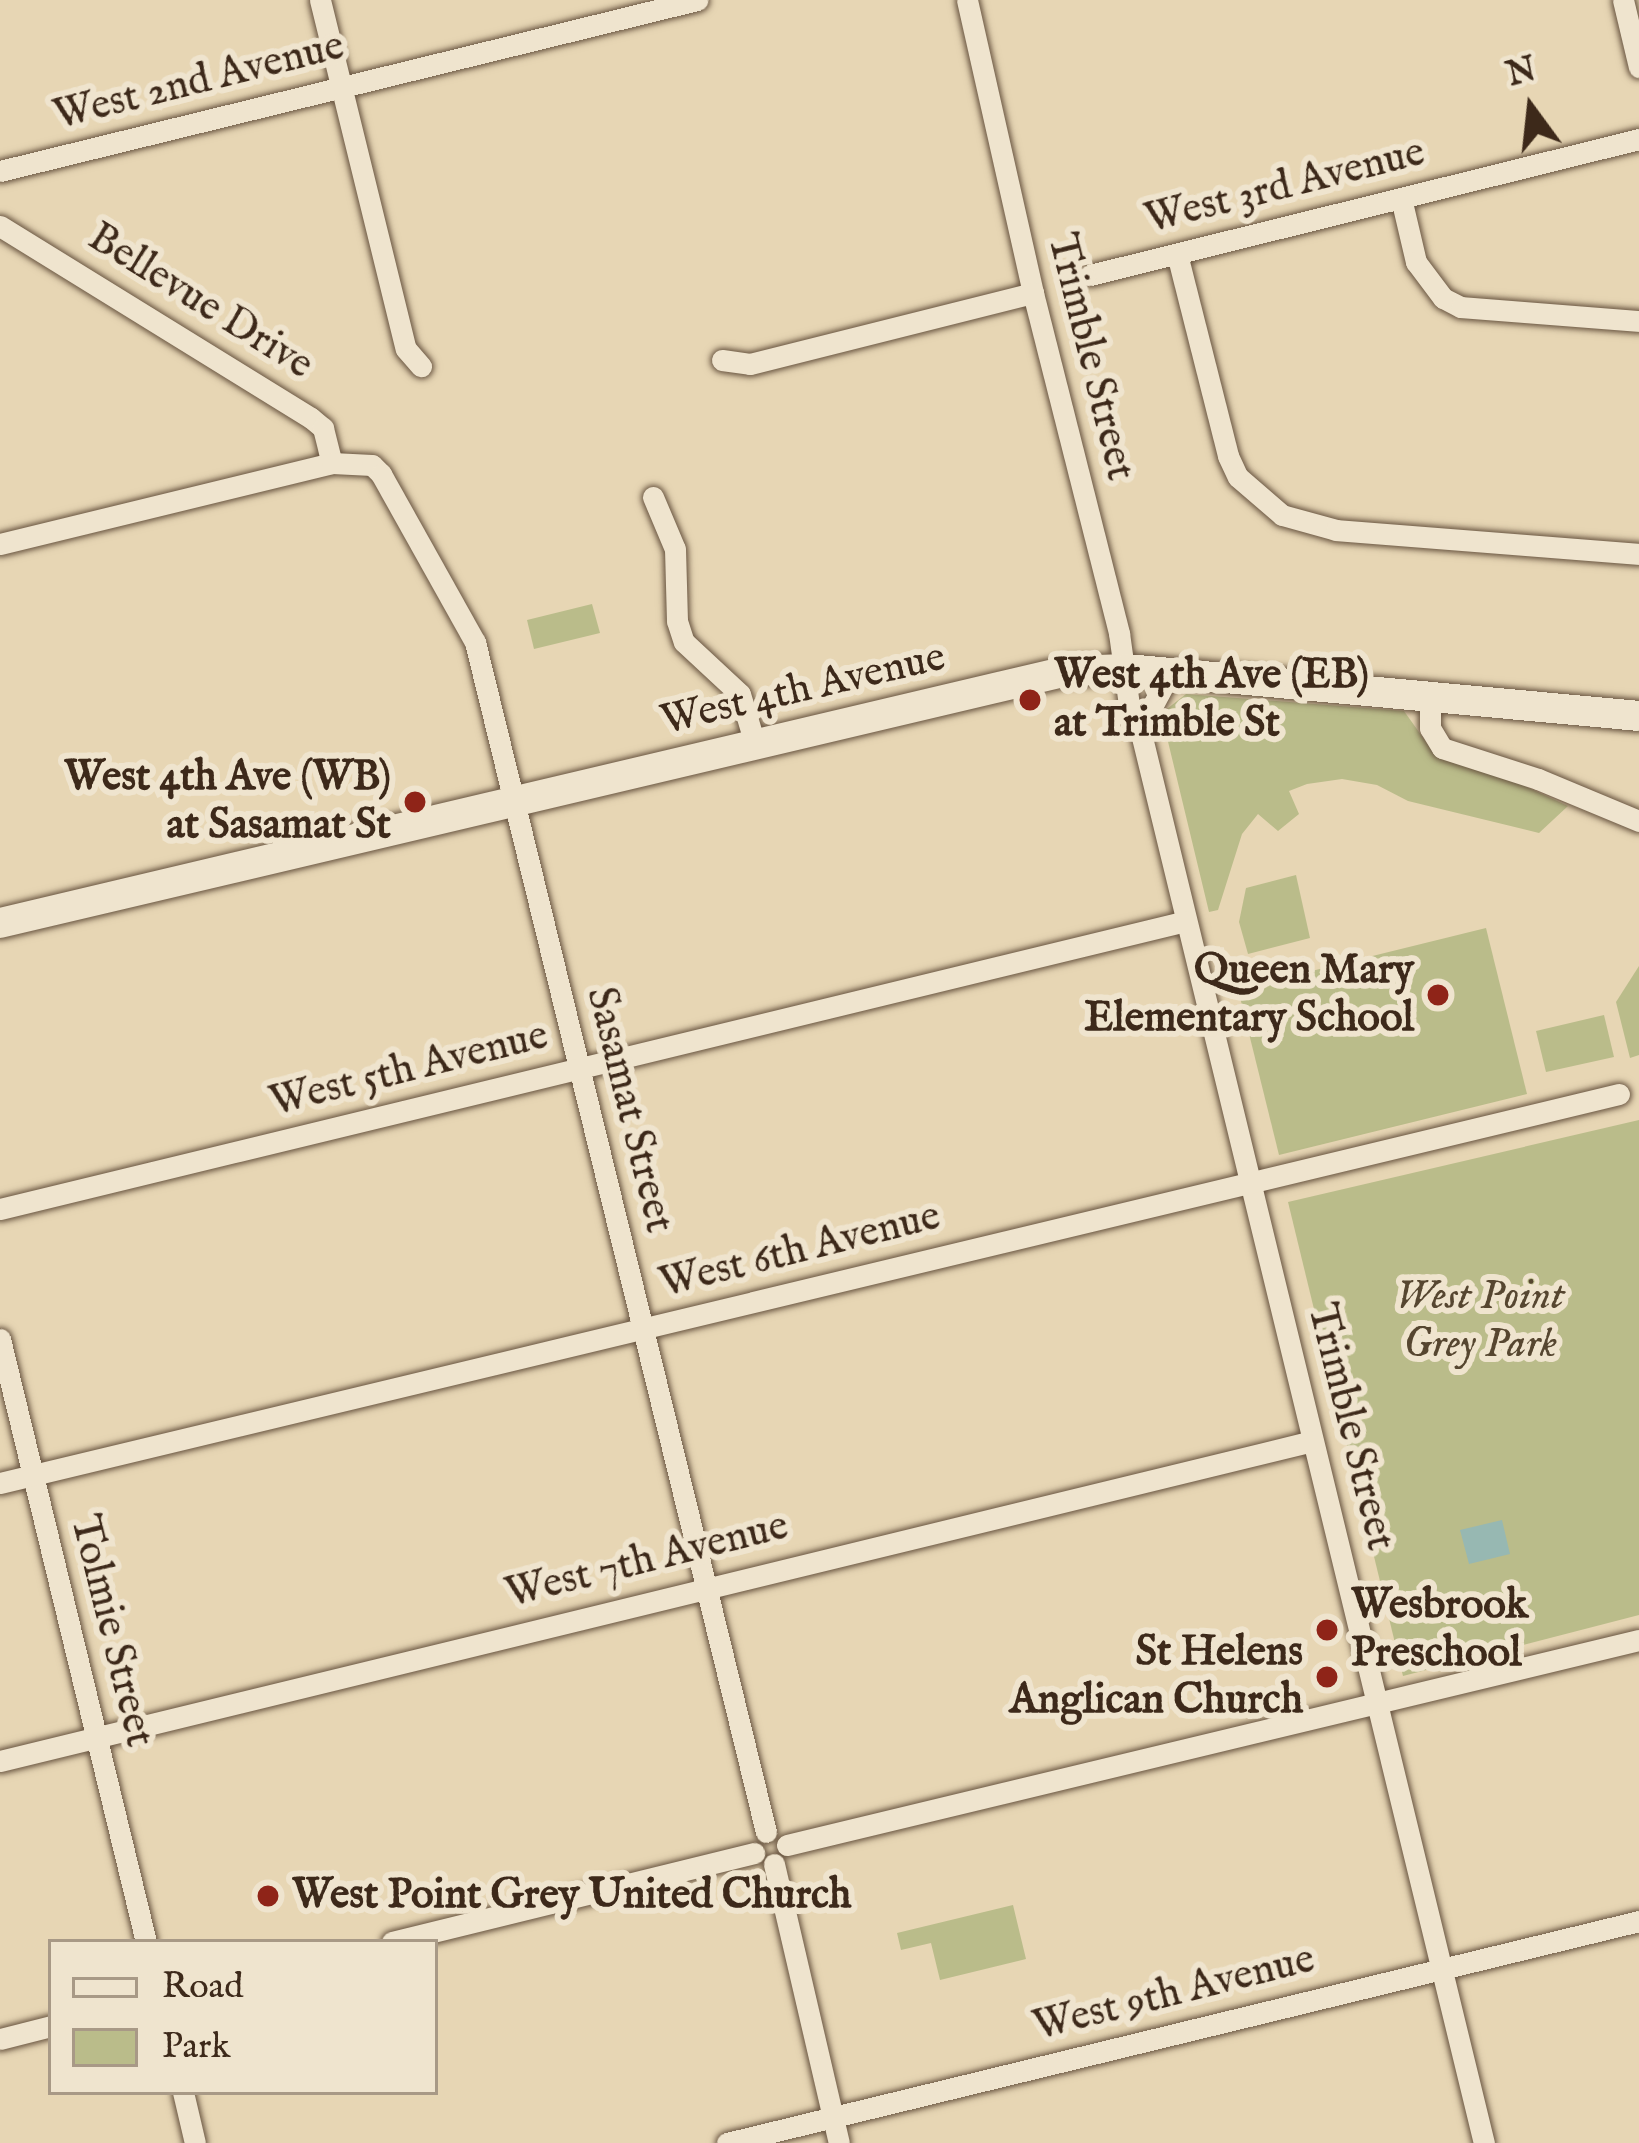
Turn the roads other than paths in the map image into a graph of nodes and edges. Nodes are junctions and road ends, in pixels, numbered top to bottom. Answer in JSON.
{"nodes":[{"id":1,"x":320,"y":0,"type":"edge"},
{"id":2,"x":697,"y":0,"type":"edge"},
{"id":3,"x":967,"y":0,"type":"edge"},
{"id":4,"x":1623,"y":0,"type":"edge"},
{"id":5,"x":1639,"y":67,"type":"edge"},
{"id":6,"x":342,"y":87,"type":"junction"},
{"id":7,"x":1639,"y":139,"type":"edge"},
{"id":8,"x":0,"y":171,"type":"edge"},
{"id":9,"x":1401,"y":198,"type":"junction"},
{"id":10,"x":0,"y":226,"type":"edge"},
{"id":11,"x":1177,"y":254,"type":"junction"},
{"id":12,"x":1090,"y":275,"type":"dead end"},
{"id":13,"x":1033,"y":293,"type":"junction"},
{"id":14,"x":1639,"y":321,"type":"edge"},
{"id":15,"x":722,"y":360,"type":"dead end"},
{"id":16,"x":421,"y":366,"type":"dead end"},
{"id":17,"x":332,"y":463,"type":"junction"},
{"id":18,"x":652,"y":497,"type":"dead end"},
{"id":19,"x":0,"y":544,"type":"edge"},
{"id":20,"x":1639,"y":554,"type":"edge"},
{"id":21,"x":1126,"y":669,"type":"junction"},
{"id":22,"x":1170,"y":673,"type":"junction"},
{"id":23,"x":1430,"y":699,"type":"junction"},
{"id":24,"x":1639,"y":716,"type":"edge"},
{"id":25,"x":1139,"y":729,"type":"junction"},
{"id":26,"x":755,"y":744,"type":"junction"},
{"id":27,"x":514,"y":802,"type":"junction"},
{"id":28,"x":1639,"y":821,"type":"edge"},
{"id":29,"x":1186,"y":921,"type":"junction"},
{"id":30,"x":0,"y":923,"type":"edge"},
{"id":31,"x":579,"y":1069,"type":"junction"},
{"id":32,"x":1619,"y":1094,"type":"dead end"},
{"id":33,"x":1251,"y":1182,"type":"junction"},
{"id":34,"x":0,"y":1209,"type":"edge"},
{"id":35,"x":643,"y":1329,"type":"junction"},
{"id":36,"x":0,"y":1339,"type":"edge"},
{"id":37,"x":1313,"y":1441,"type":"junction"},
{"id":38,"x":33,"y":1475,"type":"junction"},
{"id":39,"x":0,"y":1484,"type":"edge"},
{"id":40,"x":706,"y":1587,"type":"junction"},
{"id":41,"x":1639,"y":1640,"type":"edge"},
{"id":42,"x":1377,"y":1703,"type":"junction"},
{"id":43,"x":97,"y":1737,"type":"junction"},
{"id":44,"x":0,"y":1761,"type":"edge"},
{"id":45,"x":766,"y":1832,"type":"junction"},
{"id":46,"x":787,"y":1844,"type":"junction"},
{"id":47,"x":754,"y":1853,"type":"junction"},
{"id":48,"x":774,"y":1864,"type":"junction"},
{"id":49,"x":1639,"y":1921,"type":"edge"},
{"id":50,"x":145,"y":1939,"type":"edge"},
{"id":51,"x":404,"y":1939,"type":"edge"},
{"id":52,"x":1442,"y":1969,"type":"junction"},
{"id":53,"x":48,"y":2027,"type":"edge"},
{"id":54,"x":0,"y":2039,"type":"edge"},
{"id":55,"x":184,"y":2095,"type":"edge"},
{"id":56,"x":833,"y":2117,"type":"junction"},
{"id":57,"x":195,"y":2143,"type":"edge"},
{"id":58,"x":727,"y":2143,"type":"edge"},
{"id":59,"x":839,"y":2143,"type":"edge"},
{"id":60,"x":1484,"y":2143,"type":"edge"}],
"edges":[{"from":1,"to":6,"type":"street"},
{"from":2,"to":6,"type":"street","name":"West 2nd Avenue"},
{"from":3,"to":13,"type":"street","name":"Trimble Street"},
{"from":4,"to":5,"type":"street"},
{"from":6,"to":8,"type":"street","name":"West 2nd Avenue"},
{"from":6,"to":16,"type":"street"},
{"from":7,"to":9,"type":"street","name":"West 3rd Avenue"},
{"from":9,"to":11,"type":"street","name":"West 3rd Avenue"},
{"from":9,"to":14,"type":"street"},
{"from":10,"to":17,"type":"street","name":"Bellevue Drive"},
{"from":11,"to":12,"type":"street","name":"West 3rd Avenue"},
{"from":11,"to":20,"type":"street"},
{"from":13,"to":15,"type":"street"},
{"from":13,"to":21,"type":"street","name":"Trimble Street"},
{"from":17,"to":19,"type":"street"},
{"from":17,"to":27,"type":"street","name":"Sasamat Street"},
{"from":18,"to":26,"type":"street"},
{"from":21,"to":22,"type":"main road","name":"West 4th Avenue"},
{"from":21,"to":25,"type":"street","name":"Trimble Street"},
{"from":21,"to":26,"type":"main road","name":"West 4th Avenue"},
{"from":22,"to":23,"type":"main road","name":"West 4th Avenue"},
{"from":22,"to":25,"type":"street"},
{"from":23,"to":24,"type":"main road","name":"West 4th Avenue"},
{"from":23,"to":28,"type":"street"},
{"from":25,"to":29,"type":"street","name":"Trimble Street"},
{"from":26,"to":27,"type":"main road","name":"West 4th Avenue"},
{"from":27,"to":30,"type":"main road","name":"West 4th Avenue"},
{"from":27,"to":31,"type":"street","name":"Sasamat Street"},
{"from":29,"to":31,"type":"street","name":"West 5th Avenue"},
{"from":29,"to":33,"type":"street","name":"Trimble Street"},
{"from":31,"to":34,"type":"street","name":"West 5th Avenue"},
{"from":31,"to":35,"type":"street","name":"Sasamat Street"},
{"from":32,"to":33,"type":"street","name":"West 6th Avenue"},
{"from":33,"to":35,"type":"street","name":"West 6th Avenue"},
{"from":33,"to":37,"type":"street","name":"Trimble Street"},
{"from":35,"to":38,"type":"street","name":"West 6th Avenue"},
{"from":35,"to":40,"type":"street","name":"Sasamat Street"},
{"from":36,"to":38,"type":"street","name":"Tolmie Street"},
{"from":37,"to":40,"type":"street","name":"West 7th Avenue"},
{"from":37,"to":42,"type":"street","name":"Trimble Street"},
{"from":38,"to":39,"type":"street","name":"West 6th Avenue"},
{"from":38,"to":43,"type":"street","name":"Tolmie Street"},
{"from":40,"to":43,"type":"street","name":"West 7th Avenue"},
{"from":40,"to":45,"type":"street","name":"Sasamat Street"},
{"from":41,"to":42,"type":"street"},
{"from":42,"to":46,"type":"street"},
{"from":42,"to":52,"type":"street","name":"Trimble Street"},
{"from":43,"to":44,"type":"street","name":"West 7th Avenue"},
{"from":43,"to":50,"type":"street","name":"Tolmie Street"},
{"from":45,"to":46,"type":"street"},
{"from":45,"to":47,"type":"street"},
{"from":46,"to":48,"type":"street"},
{"from":47,"to":48,"type":"street"},
{"from":47,"to":51,"type":"street"},
{"from":48,"to":56,"type":"street"},
{"from":49,"to":52,"type":"street","name":"West 9th Avenue"},
{"from":52,"to":56,"type":"street","name":"West 9th Avenue"},
{"from":52,"to":60,"type":"street","name":"Trimble Street"},
{"from":53,"to":54,"type":"street"},
{"from":55,"to":57,"type":"street"},
{"from":56,"to":58,"type":"street","name":"West 9th Avenue"},
{"from":56,"to":59,"type":"street"}]}
